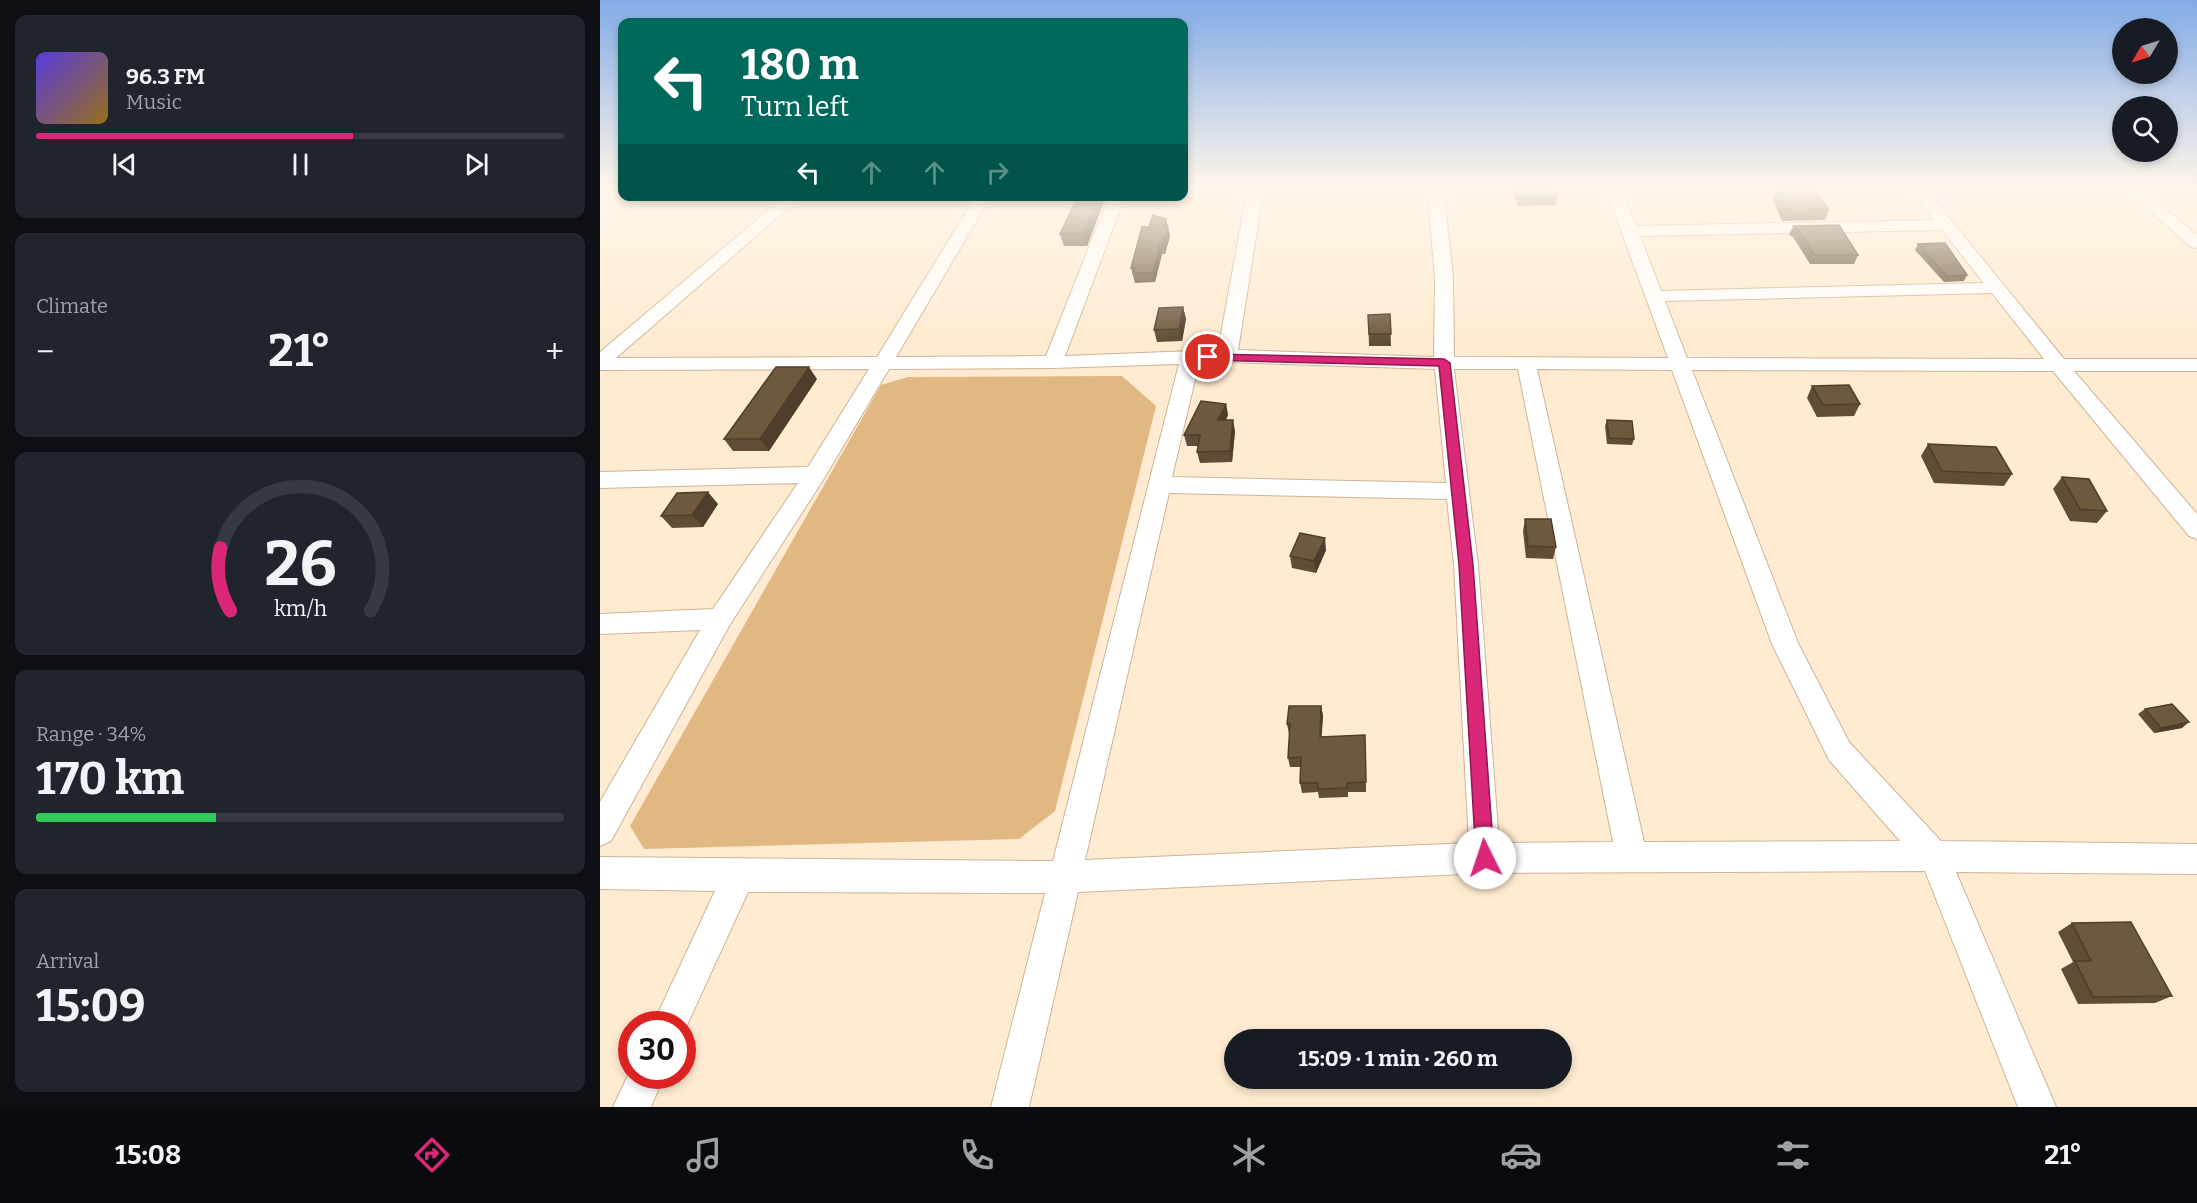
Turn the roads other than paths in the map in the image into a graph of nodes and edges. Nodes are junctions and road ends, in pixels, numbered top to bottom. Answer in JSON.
{"nodes":[{"id":1,"x":745,"y":239,"type":"edge"},
{"id":2,"x":958,"y":239,"type":"edge"},
{"id":3,"x":1101,"y":239,"type":"edge"},
{"id":4,"x":1247,"y":239,"type":"edge"},
{"id":5,"x":1440,"y":239,"type":"edge"},
{"id":6,"x":1632,"y":239,"type":"edge"},
{"id":7,"x":1958,"y":239,"type":"edge"},
{"id":8,"x":1996,"y":288,"type":"junction"},
{"id":9,"x":1655,"y":296,"type":"junction"},
{"id":10,"x":1227,"y":356,"type":"junction"},
{"id":11,"x":1190,"y":358,"type":"junction"},
{"id":12,"x":884,"y":361,"type":"junction"},
{"id":13,"x":1053,"y":362,"type":"junction"},
{"id":14,"x":600,"y":363,"type":"edge"},
{"id":15,"x":1444,"y":363,"type":"junction"},
{"id":16,"x":1526,"y":363,"type":"junction"},
{"id":17,"x":1679,"y":363,"type":"junction"},
{"id":18,"x":2059,"y":365,"type":"junction"},
{"id":19,"x":2197,"y":365,"type":"edge"},
{"id":20,"x":815,"y":475,"type":"junction"},
{"id":21,"x":600,"y":480,"type":"edge"},
{"id":22,"x":1158,"y":485,"type":"junction"},
{"id":23,"x":1458,"y":491,"type":"junction"},
{"id":24,"x":2197,"y":530,"type":"edge"},
{"id":25,"x":720,"y":619,"type":"junction"},
{"id":26,"x":600,"y":624,"type":"edge"},
{"id":27,"x":600,"y":831,"type":"edge"},
{"id":28,"x":1934,"y":856,"type":"junction"},
{"id":29,"x":1632,"y":857,"type":"junction"},
{"id":30,"x":1485,"y":858,"type":"junction"},
{"id":31,"x":2197,"y":860,"type":"edge"},
{"id":32,"x":600,"y":873,"type":"edge"},
{"id":33,"x":739,"y":876,"type":"junction"},
{"id":34,"x":1066,"y":877,"type":"junction"},
{"id":35,"x":676,"y":1011,"type":"edge"},
{"id":36,"x":640,"y":1089,"type":"edge"},
{"id":37,"x":632,"y":1107,"type":"edge"},
{"id":38,"x":1010,"y":1107,"type":"edge"},
{"id":39,"x":2037,"y":1107,"type":"edge"}],
"edges":[{"from":1,"to":14,"type":"street"},
{"from":2,"to":12,"type":"street"},
{"from":3,"to":13,"type":"street"},
{"from":4,"to":10,"type":"street"},
{"from":5,"to":15,"type":"street"},
{"from":6,"to":9,"type":"street"},
{"from":7,"to":8,"type":"street"},
{"from":8,"to":9,"type":"street"},
{"from":8,"to":18,"type":"street"},
{"from":9,"to":17,"type":"street"},
{"from":10,"to":11,"type":"street"},
{"from":10,"to":15,"type":"street"},
{"from":11,"to":13,"type":"street"},
{"from":11,"to":22,"type":"street"},
{"from":12,"to":13,"type":"street"},
{"from":12,"to":14,"type":"street"},
{"from":12,"to":20,"type":"street"},
{"from":15,"to":16,"type":"street"},
{"from":15,"to":23,"type":"street"},
{"from":16,"to":17,"type":"street"},
{"from":16,"to":29,"type":"street"},
{"from":17,"to":18,"type":"street"},
{"from":17,"to":28,"type":"street"},
{"from":18,"to":19,"type":"street"},
{"from":18,"to":24,"type":"street"},
{"from":20,"to":21,"type":"street"},
{"from":20,"to":25,"type":"street"},
{"from":22,"to":23,"type":"street"},
{"from":22,"to":34,"type":"street"},
{"from":23,"to":30,"type":"street"},
{"from":25,"to":26,"type":"street"},
{"from":25,"to":27,"type":"street"},
{"from":28,"to":29,"type":"street"},
{"from":28,"to":31,"type":"street"},
{"from":28,"to":39,"type":"street"},
{"from":29,"to":30,"type":"street"},
{"from":30,"to":34,"type":"street"},
{"from":32,"to":33,"type":"street"},
{"from":33,"to":34,"type":"street"},
{"from":33,"to":35,"type":"street"},
{"from":34,"to":38,"type":"street"},
{"from":36,"to":37,"type":"street"}]}
